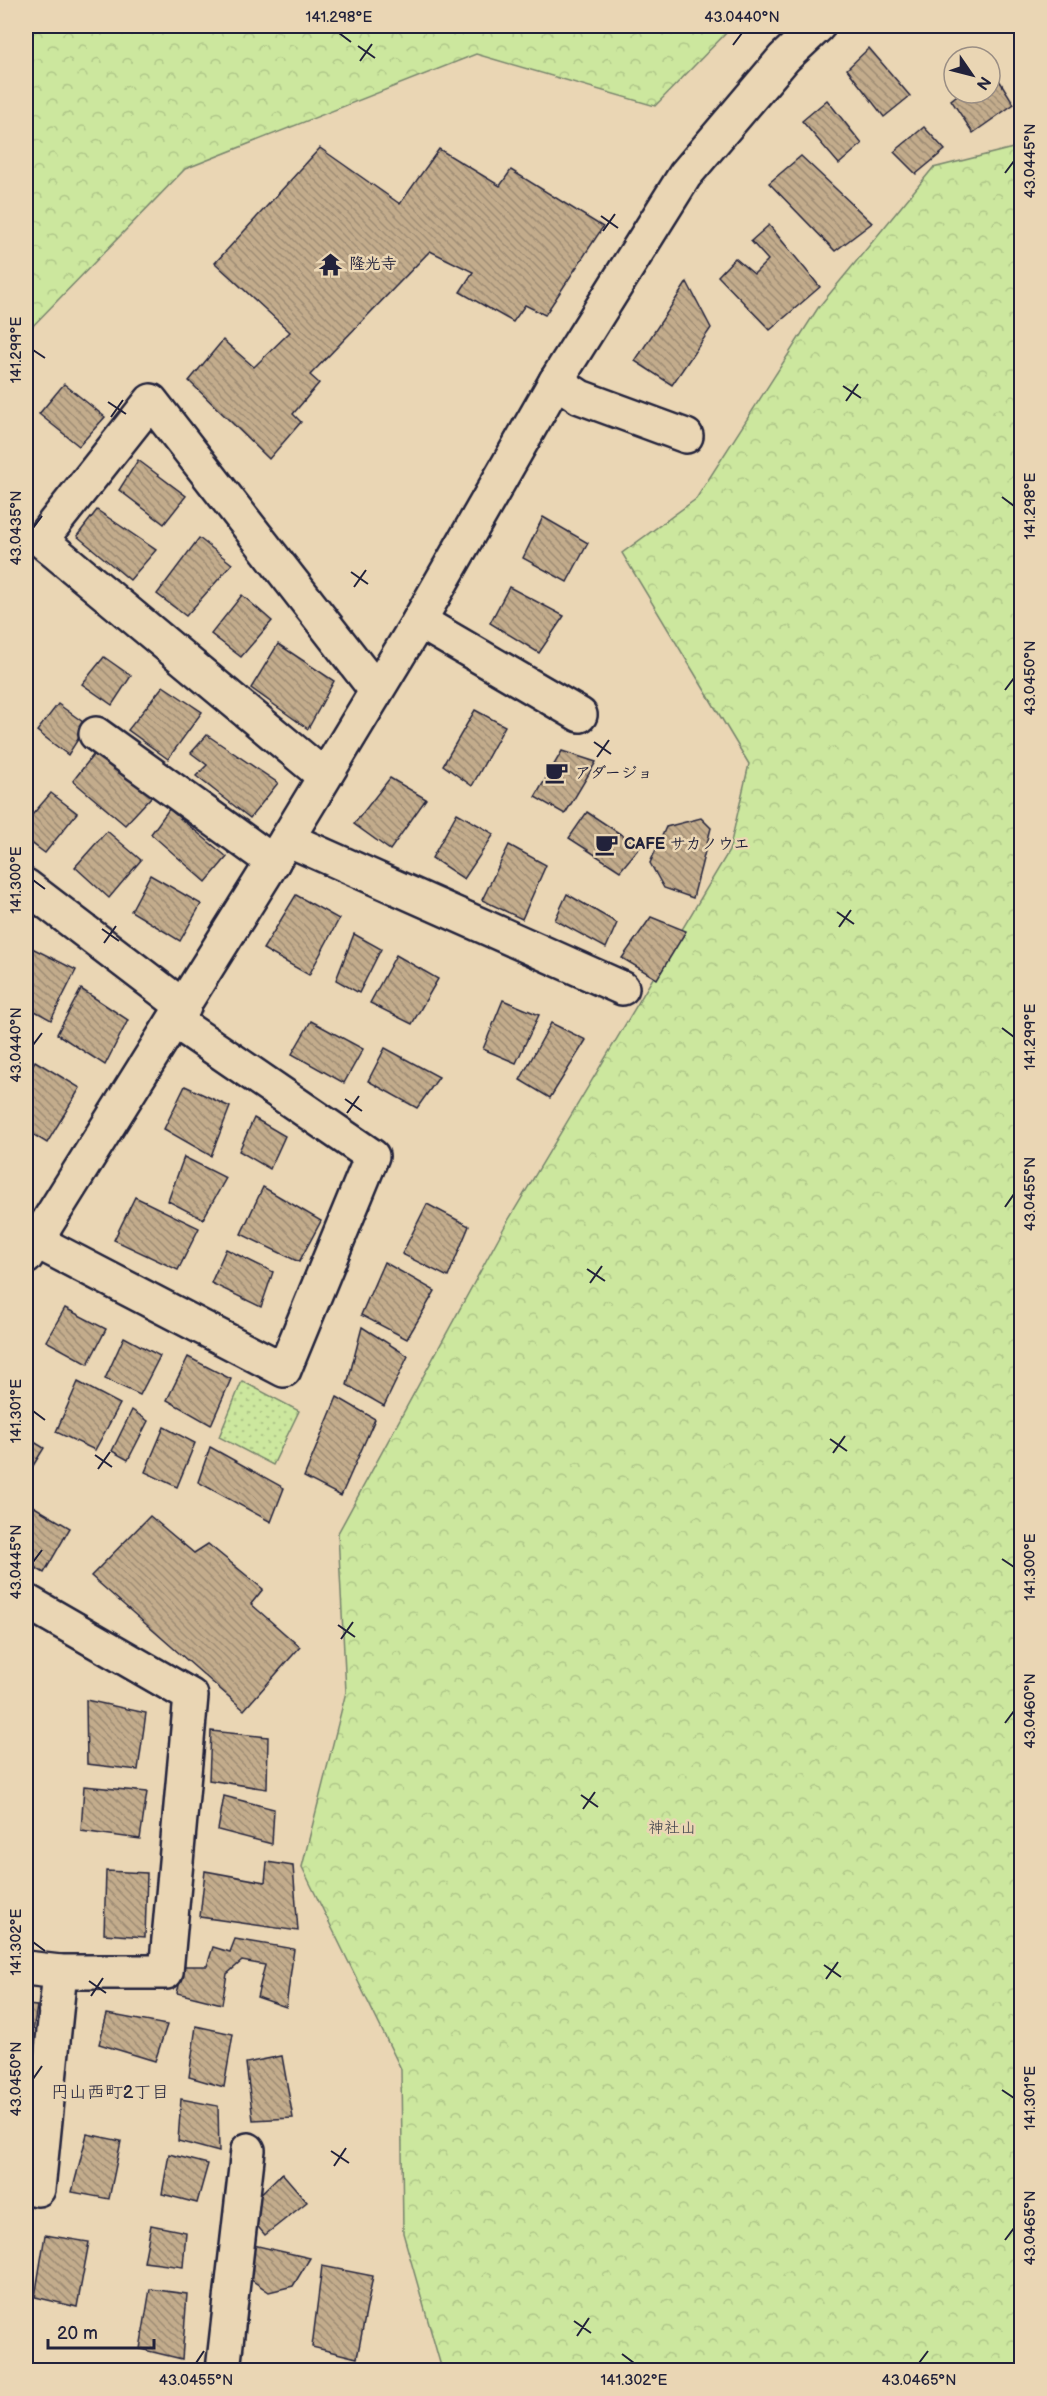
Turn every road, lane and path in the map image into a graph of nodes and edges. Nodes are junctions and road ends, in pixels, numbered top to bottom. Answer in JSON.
{"nodes":[{"id":1,"x":818,"y":26,"type":"edge"},
{"id":2,"x":556,"y":381,"type":"junction"},
{"id":3,"x":686,"y":436,"type":"dead end"},
{"id":4,"x":419,"y":621,"type":"junction"},
{"id":5,"x":376,"y":690,"type":"junction"},
{"id":6,"x":580,"y":715,"type":"dead end"},
{"id":7,"x":96,"y":734,"type":"dead end"},
{"id":8,"x":324,"y":776,"type":"junction"},
{"id":9,"x":280,"y":850,"type":"junction"},
{"id":10,"x":26,"y":886,"type":"edge"},
{"id":11,"x":622,"y":988,"type":"dead end"},
{"id":12,"x":180,"y":1014,"type":"junction"},
{"id":13,"x":31,"y":1249,"type":"edge"},
{"id":14,"x":26,"y":1601,"type":"edge"},
{"id":15,"x":26,"y":1968,"type":"edge"},
{"id":16,"x":60,"y":1972,"type":"junction"},
{"id":17,"x":248,"y":2150,"type":"dead end"},
{"id":18,"x":26,"y":2187,"type":"edge"},
{"id":19,"x":223,"y":2370,"type":"edge"}],
"edges":[{"from":1,"to":2,"type":"street"},
{"from":2,"to":3,"type":"street"},
{"from":2,"to":4,"type":"street"},
{"from":4,"to":5,"type":"street"},
{"from":4,"to":6,"type":"street"},
{"from":5,"to":8,"type":"street"},
{"from":5,"to":8,"type":"street"},
{"from":7,"to":9,"type":"street"},
{"from":8,"to":9,"type":"street"},
{"from":9,"to":11,"type":"street"},
{"from":9,"to":12,"type":"street"},
{"from":10,"to":12,"type":"street"},
{"from":12,"to":13,"type":"street"},
{"from":12,"to":13,"type":"street"},
{"from":14,"to":16,"type":"street"},
{"from":15,"to":16,"type":"street"},
{"from":16,"to":18,"type":"street"},
{"from":17,"to":19,"type":"street"}]}
